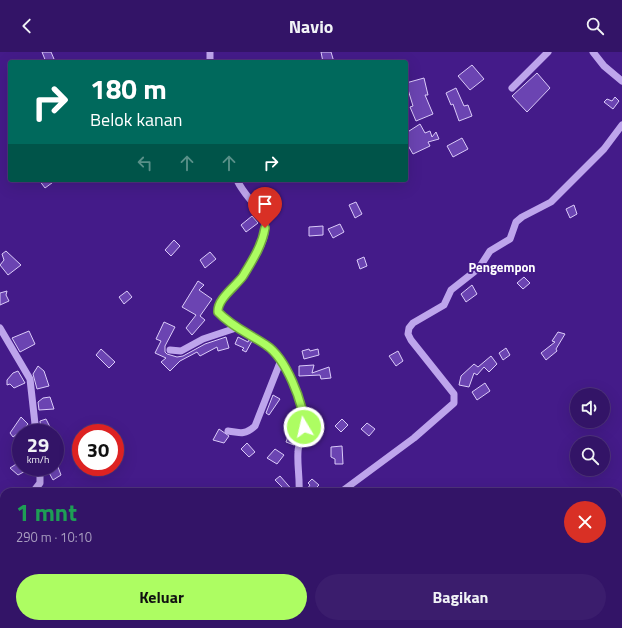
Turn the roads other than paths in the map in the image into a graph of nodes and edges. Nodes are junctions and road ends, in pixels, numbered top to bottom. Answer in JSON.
{"nodes":[{"id":1,"x":548,"y":52,"type":"edge"},
{"id":2,"x":593,"y":52,"type":"edge"},
{"id":3,"x":622,"y":81,"type":"edge"},
{"id":4,"x":512,"y":88,"type":"dead end"},
{"id":5,"x":622,"y":125,"type":"edge"},
{"id":6,"x":237,"y":182,"type":"edge"},
{"id":7,"x":0,"y":328,"type":"edge"},
{"id":8,"x":236,"y":328,"type":"junction"},
{"id":9,"x":170,"y":350,"type":"dead end"},
{"id":10,"x":282,"y":360,"type":"junction"},
{"id":11,"x":35,"y":424,"type":"edge"},
{"id":12,"x":228,"y":431,"type":"dead end"},
{"id":13,"x":40,"y":476,"type":"edge"},
{"id":14,"x":37,"y":488,"type":"edge"},
{"id":15,"x":299,"y":488,"type":"edge"},
{"id":16,"x":347,"y":488,"type":"edge"}],
"edges":[{"from":1,"to":4,"type":"street"},
{"from":2,"to":3,"type":"street"},
{"from":5,"to":16,"type":"street"},
{"from":6,"to":8,"type":"street"},
{"from":7,"to":11,"type":"street"},
{"from":8,"to":9,"type":"street"},
{"from":8,"to":10,"type":"street"},
{"from":10,"to":12,"type":"street"},
{"from":10,"to":15,"type":"street"},
{"from":13,"to":14,"type":"street"}]}
